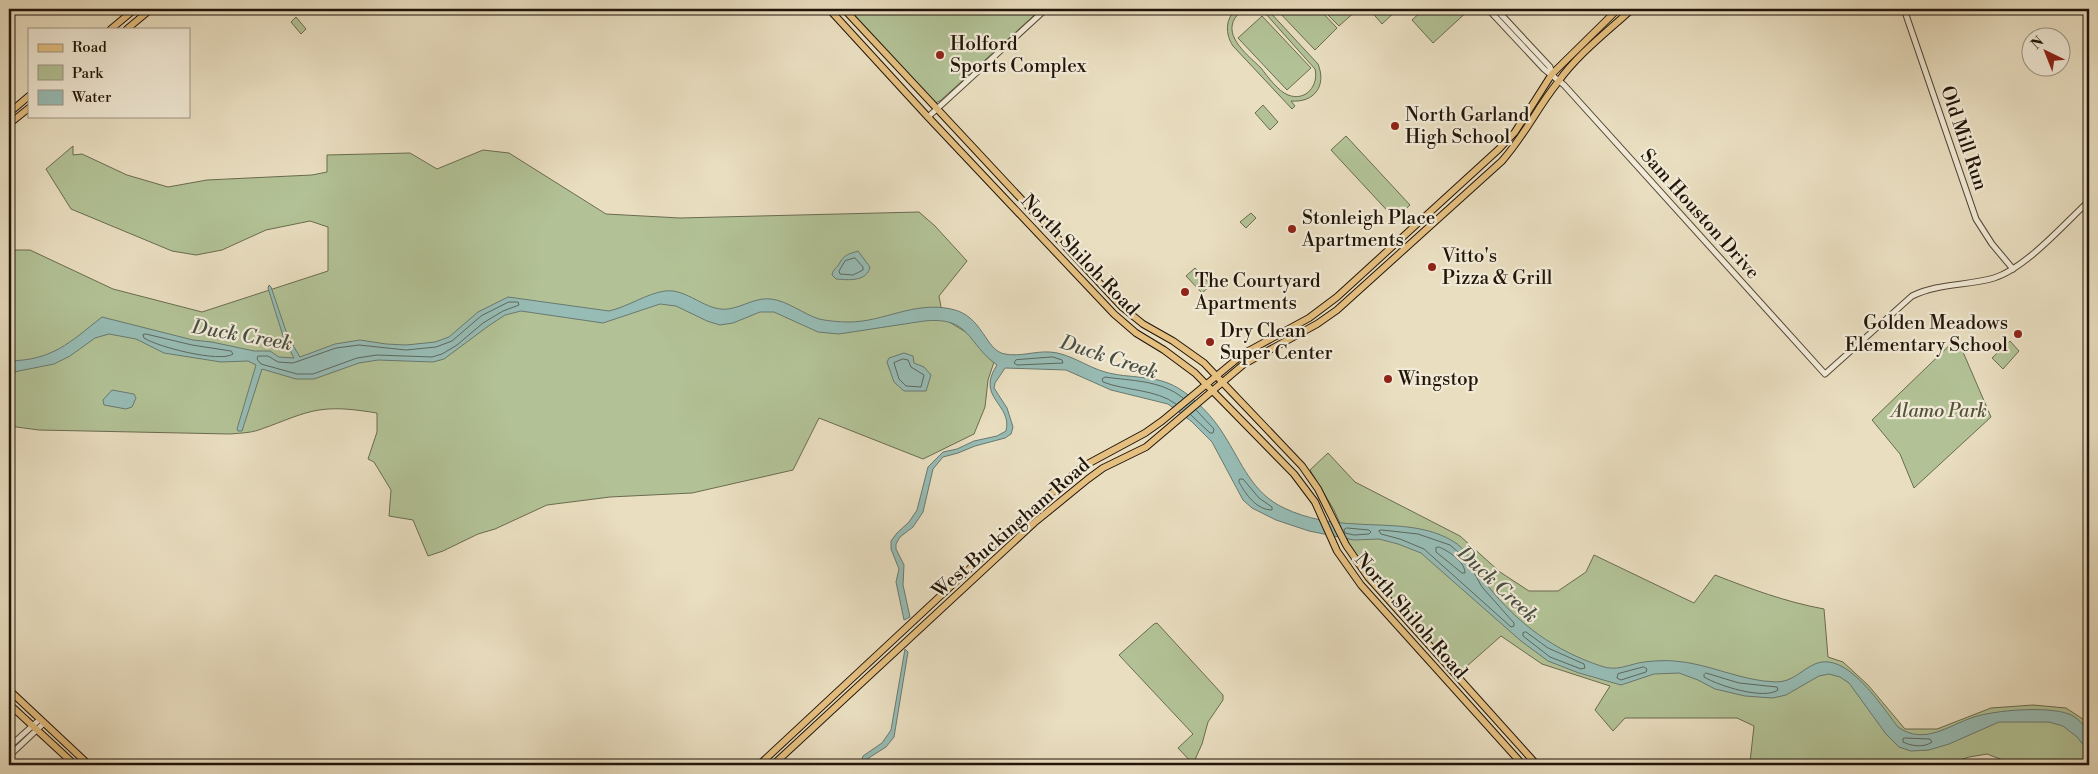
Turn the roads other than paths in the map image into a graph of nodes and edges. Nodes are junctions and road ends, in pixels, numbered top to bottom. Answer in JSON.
{"nodes":[{"id":1,"x":135,"y":9,"type":"edge"},
{"id":2,"x":151,"y":9,"type":"edge"},
{"id":3,"x":829,"y":9,"type":"edge"},
{"id":4,"x":844,"y":9,"type":"edge"},
{"id":5,"x":1046,"y":9,"type":"edge"},
{"id":6,"x":1488,"y":9,"type":"edge"},
{"id":7,"x":1496,"y":9,"type":"edge"},
{"id":8,"x":1618,"y":9,"type":"edge"},
{"id":9,"x":1632,"y":9,"type":"edge"},
{"id":10,"x":1904,"y":9,"type":"edge"},
{"id":11,"x":112,"y":28,"type":"edge"},
{"id":12,"x":128,"y":28,"type":"edge"},
{"id":13,"x":880,"y":48,"type":"junction"},
{"id":14,"x":872,"y":56,"type":"junction"},
{"id":15,"x":1552,"y":74,"type":"junction"},
{"id":16,"x":1558,"y":80,"type":"junction"},
{"id":17,"x":28,"y":97,"type":"edge"},
{"id":18,"x":28,"y":109,"type":"edge"},
{"id":19,"x":936,"y":109,"type":"junction"},
{"id":20,"x":9,"y":113,"type":"edge"},
{"id":21,"x":928,"y":117,"type":"junction"},
{"id":22,"x":1521,"y":123,"type":"junction"},
{"id":23,"x":9,"y":124,"type":"edge"},
{"id":24,"x":1527,"y":130,"type":"junction"},
{"id":25,"x":1483,"y":165,"type":"junction"},
{"id":26,"x":1490,"y":172,"type":"junction"},
{"id":27,"x":2089,"y":201,"type":"edge"},
{"id":28,"x":2013,"y":269,"type":"junction"},
{"id":29,"x":1359,"y":278,"type":"junction"},
{"id":30,"x":1365,"y":284,"type":"junction"},
{"id":31,"x":1280,"y":334,"type":"junction"},
{"id":32,"x":1283,"y":342,"type":"junction"},
{"id":33,"x":1216,"y":375,"type":"junction"},
{"id":34,"x":1223,"y":381,"type":"junction"},
{"id":35,"x":1207,"y":384,"type":"junction"},
{"id":36,"x":1213,"y":390,"type":"junction"},
{"id":37,"x":1346,"y":545,"type":"junction"},
{"id":38,"x":1337,"y":551,"type":"junction"},
{"id":39,"x":865,"y":667,"type":"junction"},
{"id":40,"x":874,"y":672,"type":"junction"},
{"id":41,"x":1461,"y":680,"type":"junction"},
{"id":42,"x":1452,"y":688,"type":"junction"},
{"id":43,"x":9,"y":690,"type":"edge"},
{"id":44,"x":9,"y":704,"type":"edge"},
{"id":45,"x":42,"y":721,"type":"junction"},
{"id":46,"x":34,"y":728,"type":"junction"},
{"id":47,"x":9,"y":747,"type":"edge"},
{"id":48,"x":9,"y":756,"type":"edge"},
{"id":49,"x":1532,"y":764,"type":"edge"},
{"id":50,"x":75,"y":765,"type":"edge"},
{"id":51,"x":89,"y":765,"type":"edge"},
{"id":52,"x":759,"y":765,"type":"edge"},
{"id":53,"x":773,"y":765,"type":"edge"},
{"id":54,"x":1523,"y":765,"type":"edge"}],
"edges":[{"from":1,"to":11,"type":"main road"},
{"from":2,"to":12,"type":"main road"},
{"from":3,"to":14,"type":"main road","name":"North Shiloh Road"},
{"from":4,"to":13,"type":"main road","name":"North Shiloh Road"},
{"from":5,"to":19,"type":"street"},
{"from":6,"to":15,"type":"street","name":"Sam Houston Drive"},
{"from":7,"to":15,"type":"street","name":"Sam Houston Drive"},
{"from":8,"to":15,"type":"main road","name":"West Buckingham Road"},
{"from":9,"to":16,"type":"main road","name":"West Buckingham Road"},
{"from":10,"to":28,"type":"street","name":"Old Mill Run"},
{"from":13,"to":14,"type":"main road"},
{"from":13,"to":19,"type":"main road","name":"North Shiloh Road"},
{"from":14,"to":21,"type":"main road","name":"North Shiloh Road"},
{"from":15,"to":16,"type":"street","name":"Sam Houston Drive"},
{"from":15,"to":22,"type":"main road","name":"West Buckingham Road"},
{"from":16,"to":24,"type":"main road","name":"West Buckingham Road"},
{"from":16,"to":28,"type":"street","name":"Sam Houston Drive"},
{"from":17,"to":20,"type":"main road"},
{"from":18,"to":23,"type":"main road"},
{"from":19,"to":21,"type":"street"},
{"from":19,"to":33,"type":"main road","name":"North Shiloh Road"},
{"from":21,"to":35,"type":"main road","name":"North Shiloh Road"},
{"from":22,"to":24,"type":"main road"},
{"from":22,"to":25,"type":"main road","name":"West Buckingham Road"},
{"from":24,"to":26,"type":"main road","name":"West Buckingham Road"},
{"from":25,"to":26,"type":"main road"},
{"from":25,"to":29,"type":"main road","name":"West Buckingham Road"},
{"from":26,"to":30,"type":"main road","name":"West Buckingham Road"},
{"from":27,"to":28,"type":"street"},
{"from":29,"to":30,"type":"main road"},
{"from":29,"to":31,"type":"main road","name":"West Buckingham Road"},
{"from":30,"to":32,"type":"main road","name":"West Buckingham Road"},
{"from":31,"to":32,"type":"main road"},
{"from":31,"to":33,"type":"main road","name":"West Buckingham Road"},
{"from":32,"to":34,"type":"main road","name":"West Buckingham Road"},
{"from":33,"to":34,"type":"main road","name":"North Shiloh Road"},
{"from":33,"to":35,"type":"main road","name":"West Buckingham Road"},
{"from":34,"to":36,"type":"main road","name":"West Buckingham Road"},
{"from":34,"to":37,"type":"main road","name":"North Shiloh Road"},
{"from":35,"to":36,"type":"main road","name":"North Shiloh Road"},
{"from":35,"to":39,"type":"main road","name":"West Buckingham Road"},
{"from":36,"to":38,"type":"main road","name":"North Shiloh Road"},
{"from":36,"to":40,"type":"main road","name":"West Buckingham Road"},
{"from":37,"to":38,"type":"main road"},
{"from":37,"to":41,"type":"main road","name":"North Shiloh Road"},
{"from":38,"to":42,"type":"main road","name":"North Shiloh Road"},
{"from":39,"to":40,"type":"main road"},
{"from":39,"to":52,"type":"main road","name":"West Buckingham Road"},
{"from":40,"to":53,"type":"main road","name":"West Buckingham Road"},
{"from":41,"to":42,"type":"main road"},
{"from":41,"to":49,"type":"main road","name":"North Shiloh Road"},
{"from":42,"to":54,"type":"main road","name":"North Shiloh Road"},
{"from":43,"to":45,"type":"main road"},
{"from":44,"to":46,"type":"main road"},
{"from":45,"to":46,"type":"street"},
{"from":45,"to":51,"type":"main road"},
{"from":46,"to":47,"type":"street"},
{"from":46,"to":48,"type":"street"},
{"from":46,"to":50,"type":"main road"}]}
